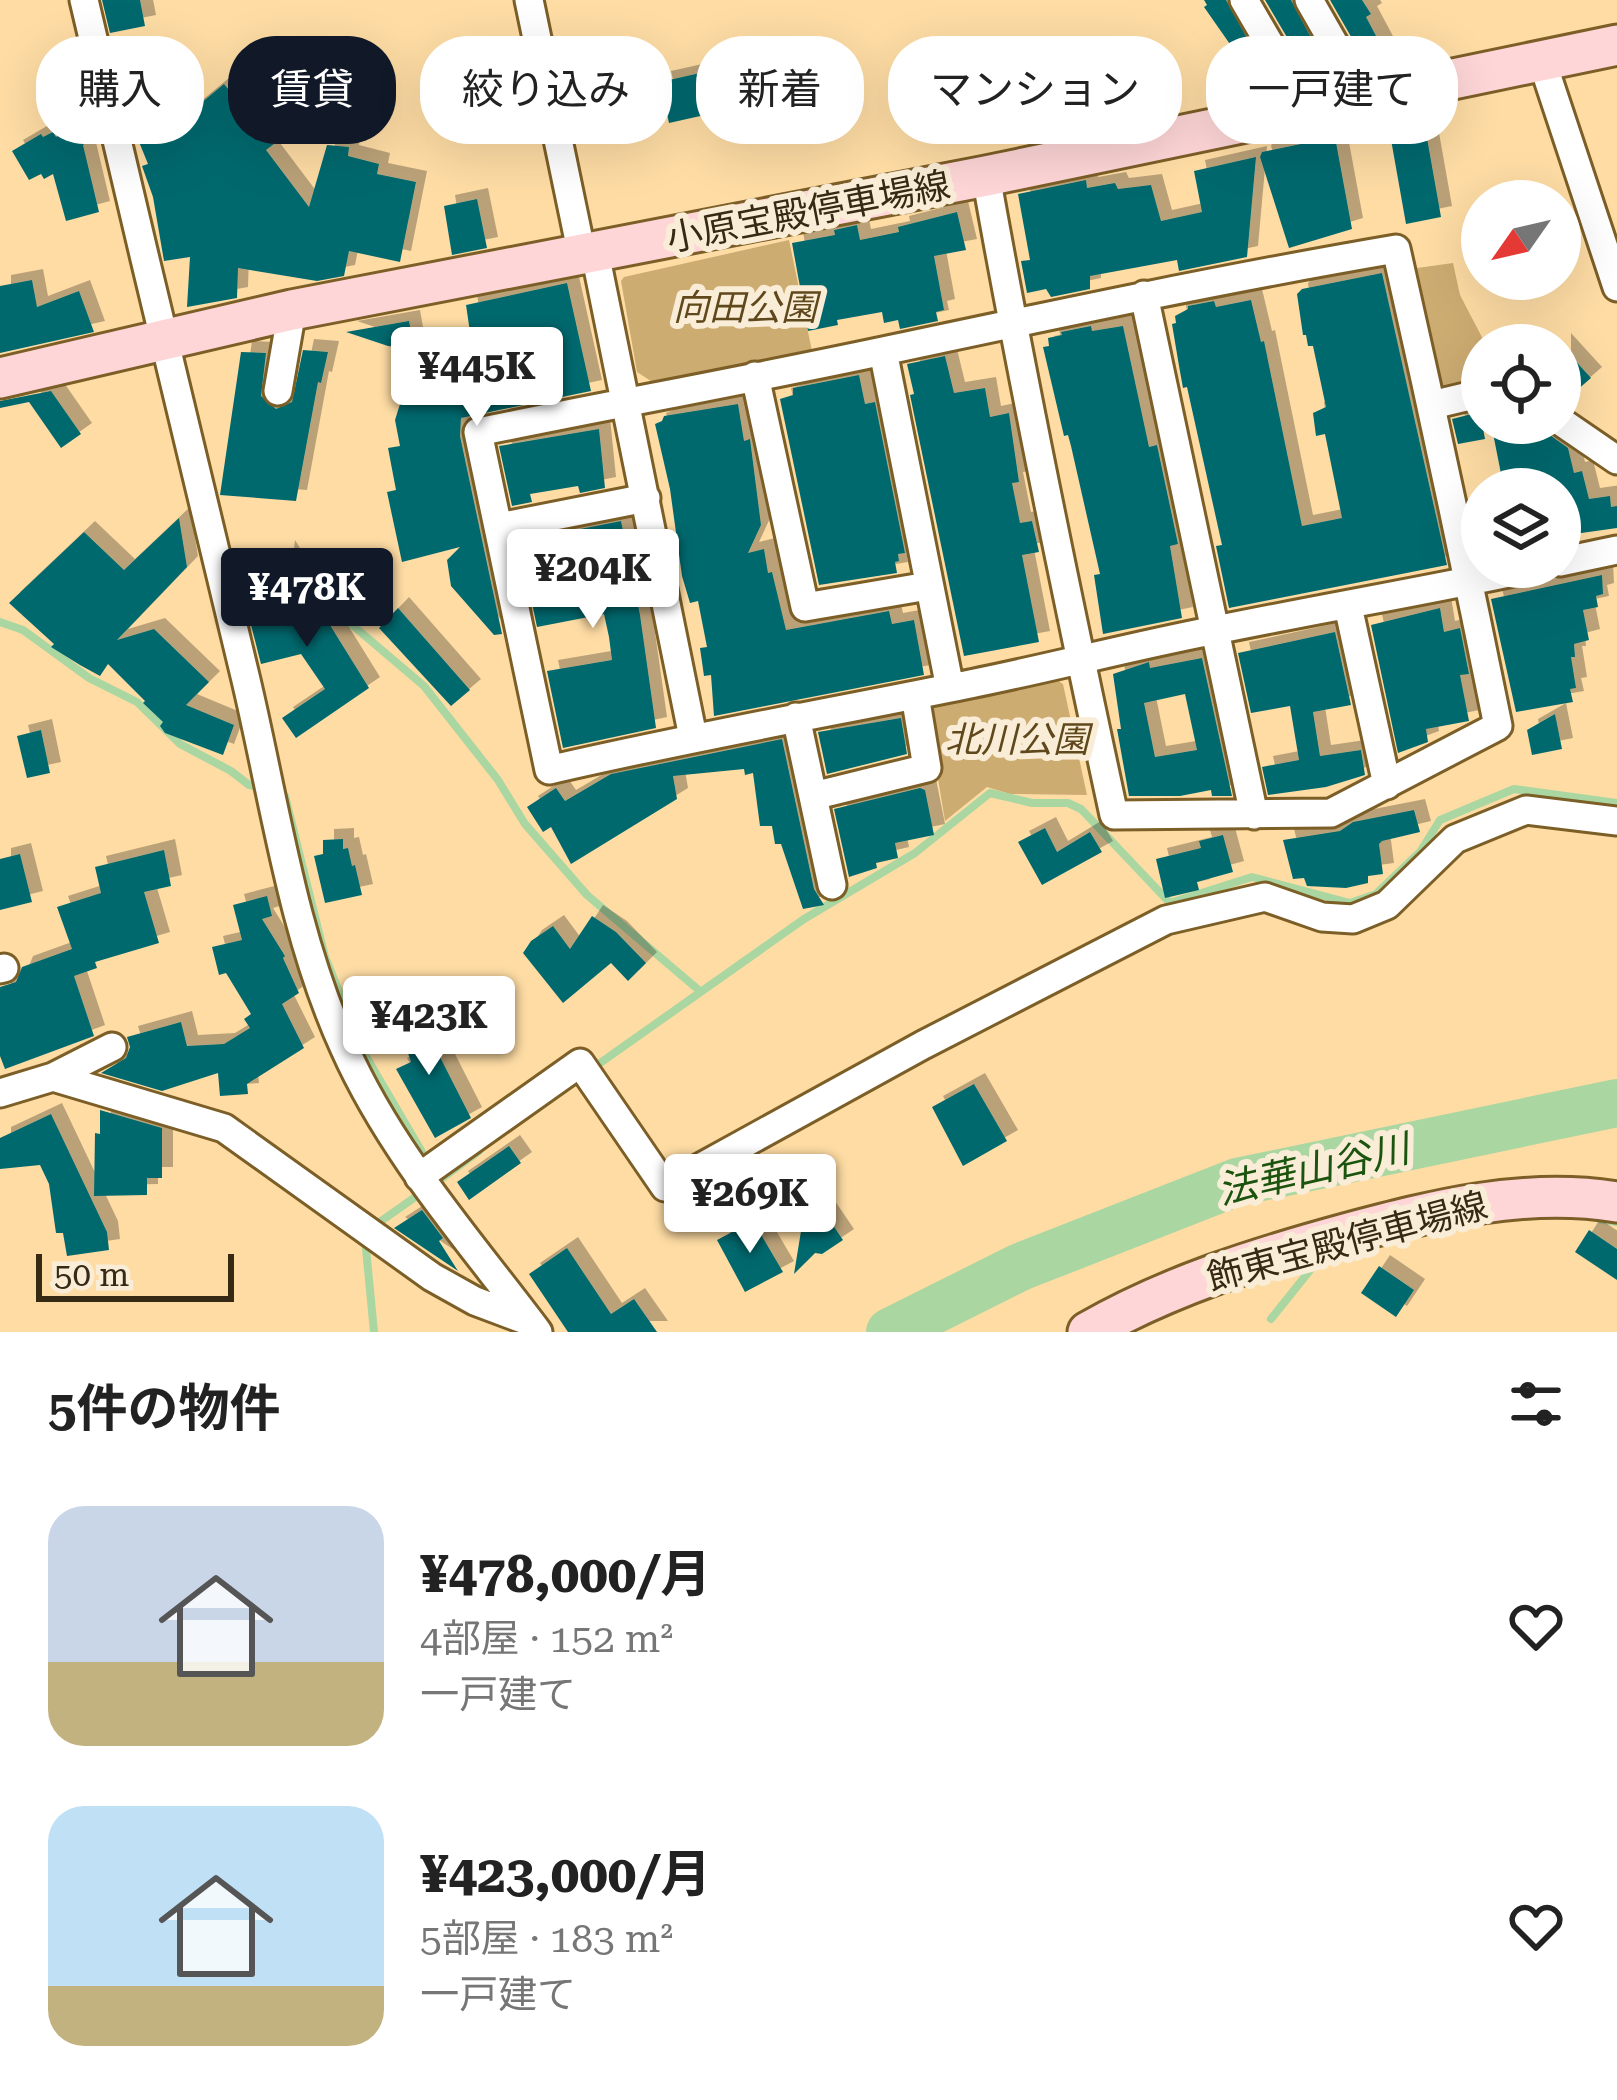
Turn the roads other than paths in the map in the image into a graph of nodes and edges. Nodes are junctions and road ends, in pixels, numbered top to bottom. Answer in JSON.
{"nodes":[{"id":1,"x":84,"y":0,"type":"edge"},
{"id":2,"x":529,"y":0,"type":"edge"},
{"id":3,"x":1244,"y":0,"type":"edge"},
{"id":4,"x":1309,"y":0,"type":"edge"},
{"id":5,"x":1265,"y":36,"type":"edge"},
{"id":6,"x":1329,"y":36,"type":"edge"},
{"id":7,"x":1617,"y":45,"type":"edge"},
{"id":8,"x":1543,"y":61,"type":"junction"},
{"id":9,"x":1458,"y":79,"type":"edge"},
{"id":10,"x":1206,"y":129,"type":"edge"},
{"id":11,"x":986,"y":176,"type":"junction"},
{"id":12,"x":588,"y":254,"type":"junction"},
{"id":13,"x":1617,"y":287,"type":"edge"},
{"id":14,"x":1144,"y":295,"type":"junction"},
{"id":15,"x":292,"y":310,"type":"junction"},
{"id":16,"x":1012,"y":323,"type":"junction"},
{"id":17,"x":164,"y":340,"type":"junction"},
{"id":18,"x":883,"y":351,"type":"junction"},
{"id":19,"x":754,"y":376,"type":"junction"},
{"id":20,"x":0,"y":378,"type":"edge"},
{"id":21,"x":278,"y":391,"type":"dead end"},
{"id":22,"x":1461,"y":398,"type":"edge"},
{"id":23,"x":626,"y":402,"type":"junction"},
{"id":24,"x":1432,"y":405,"type":"junction"},
{"id":25,"x":1581,"y":435,"type":"edge"},
{"id":26,"x":1617,"y":460,"type":"edge"},
{"id":27,"x":646,"y":499,"type":"junction"},
{"id":28,"x":499,"y":527,"type":"junction"},
{"id":29,"x":1461,"y":543,"type":"edge"},
{"id":30,"x":1617,"y":550,"type":"edge"},
{"id":31,"x":1581,"y":558,"type":"edge"},
{"id":32,"x":1461,"y":583,"type":"edge"},
{"id":33,"x":928,"y":586,"type":"junction"},
{"id":34,"x":1470,"y":588,"type":"edge"},
{"id":35,"x":1348,"y":606,"type":"junction"},
{"id":36,"x":1214,"y":630,"type":"junction"},
{"id":37,"x":1081,"y":661,"type":"junction"},
{"id":38,"x":950,"y":688,"type":"junction"},
{"id":39,"x":915,"y":695,"type":"junction"},
{"id":40,"x":796,"y":717,"type":"junction"},
{"id":41,"x":693,"y":736,"type":"junction"},
{"id":42,"x":1387,"y":785,"type":"junction"},
{"id":43,"x":813,"y":796,"type":"junction"},
{"id":44,"x":1254,"y":815,"type":"junction"},
{"id":45,"x":1617,"y":820,"type":"edge"},
{"id":46,"x":832,"y":885,"type":"dead end"},
{"id":47,"x":112,"y":1047,"type":"dead end"},
{"id":48,"x":53,"y":1077,"type":"junction"},
{"id":49,"x":0,"y":1093,"type":"edge"},
{"id":50,"x":428,"y":1178,"type":"junction"},
{"id":51,"x":1617,"y":1202,"type":"edge"},
{"id":52,"x":534,"y":1327,"type":"edge"},
{"id":53,"x":1088,"y":1332,"type":"edge"}],
"edges":[{"from":1,"to":17,"type":"street"},
{"from":2,"to":12,"type":"street"},
{"from":3,"to":5,"type":"street"},
{"from":4,"to":6,"type":"street"},
{"from":7,"to":8,"type":"main road","name":"小原宝殿停車場線"},
{"from":8,"to":9,"type":"main road","name":"小原宝殿停車場線"},
{"from":8,"to":13,"type":"street"},
{"from":10,"to":11,"type":"main road","name":"小原宝殿停車場線"},
{"from":11,"to":12,"type":"main road","name":"小原宝殿停車場線"},
{"from":11,"to":16,"type":"street"},
{"from":12,"to":15,"type":"main road","name":"小原宝殿停車場線"},
{"from":12,"to":23,"type":"street"},
{"from":14,"to":16,"type":"street"},
{"from":14,"to":24,"type":"street"},
{"from":14,"to":36,"type":"street"},
{"from":15,"to":17,"type":"main road","name":"小原宝殿停車場線"},
{"from":15,"to":21,"type":"street"},
{"from":16,"to":18,"type":"street"},
{"from":16,"to":37,"type":"street"},
{"from":17,"to":20,"type":"main road","name":"小原宝殿停車場線"},
{"from":17,"to":50,"type":"street"},
{"from":18,"to":19,"type":"street"},
{"from":18,"to":33,"type":"street"},
{"from":19,"to":23,"type":"street"},
{"from":19,"to":33,"type":"street"},
{"from":22,"to":24,"type":"street"},
{"from":23,"to":27,"type":"street"},
{"from":23,"to":28,"type":"street"},
{"from":24,"to":29,"type":"street"},
{"from":25,"to":26,"type":"street"},
{"from":27,"to":28,"type":"street"},
{"from":27,"to":41,"type":"street"},
{"from":28,"to":41,"type":"street"},
{"from":30,"to":31,"type":"street"},
{"from":32,"to":35,"type":"street"},
{"from":33,"to":38,"type":"street"},
{"from":34,"to":42,"type":"street"},
{"from":35,"to":36,"type":"street"},
{"from":35,"to":42,"type":"street"},
{"from":36,"to":37,"type":"street"},
{"from":36,"to":44,"type":"street"},
{"from":37,"to":38,"type":"street"},
{"from":37,"to":44,"type":"street"},
{"from":38,"to":39,"type":"street"},
{"from":39,"to":40,"type":"street"},
{"from":39,"to":43,"type":"street"},
{"from":40,"to":41,"type":"street"},
{"from":40,"to":43,"type":"street"},
{"from":42,"to":44,"type":"street"},
{"from":43,"to":46,"type":"street"},
{"from":45,"to":50,"type":"street"},
{"from":47,"to":48,"type":"street"},
{"from":48,"to":49,"type":"street"},
{"from":48,"to":52,"type":"street"},
{"from":50,"to":52,"type":"street"},
{"from":51,"to":53,"type":"main road","name":"飾東宝殿停車場線"}]}
